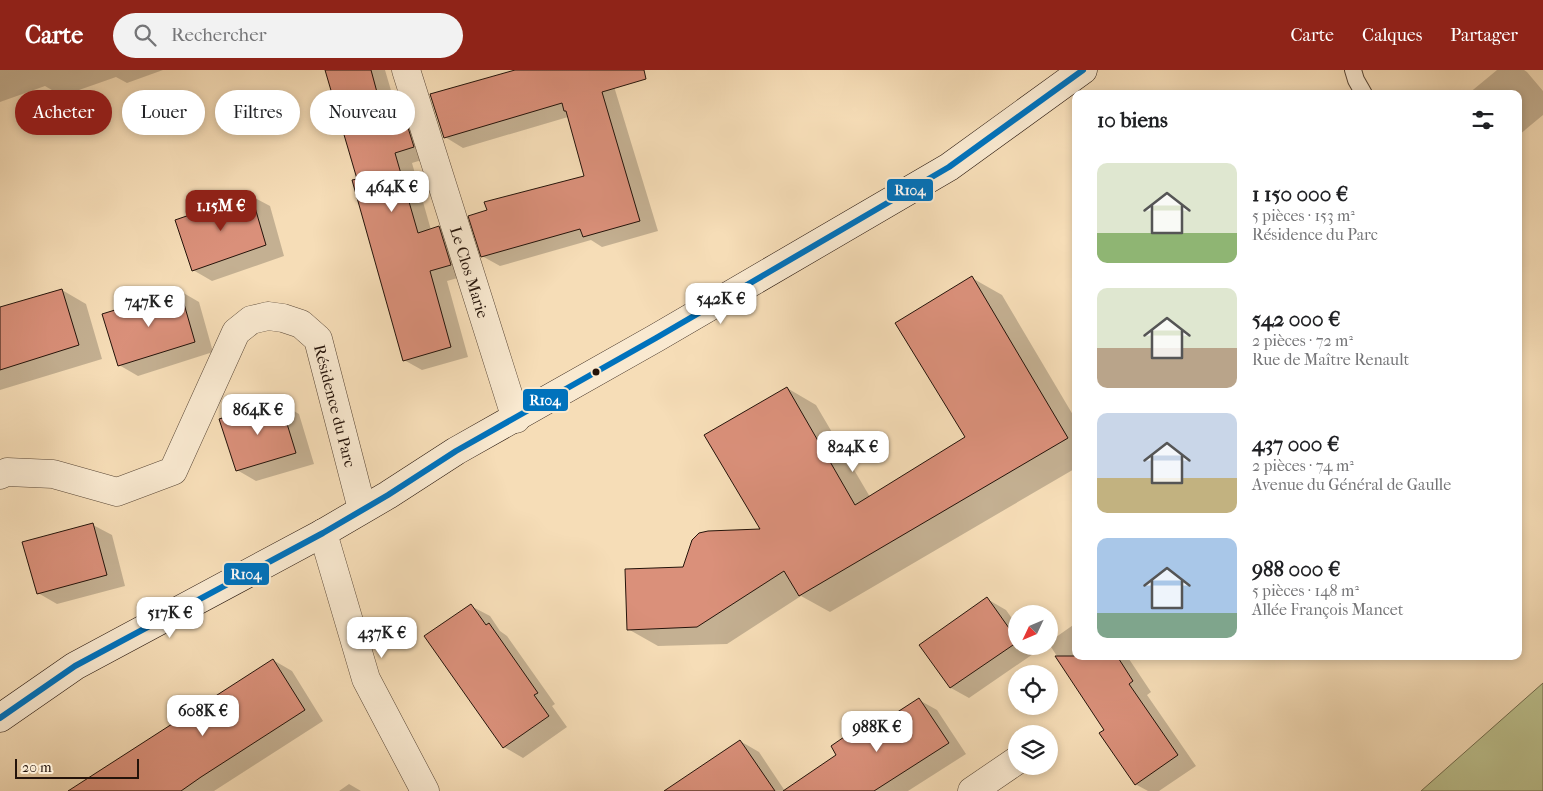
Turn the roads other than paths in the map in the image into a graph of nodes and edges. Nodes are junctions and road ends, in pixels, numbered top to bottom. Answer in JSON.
{"nodes":[{"id":1,"x":406,"y":70,"type":"edge"},
{"id":2,"x":1083,"y":70,"type":"edge"},
{"id":3,"x":1353,"y":70,"type":"edge"},
{"id":4,"x":1362,"y":90,"type":"edge"},
{"id":5,"x":516,"y":419,"type":"junction"},
{"id":6,"x":0,"y":475,"type":"edge"},
{"id":7,"x":362,"y":509,"type":"junction"},
{"id":8,"x":323,"y":533,"type":"junction"},
{"id":9,"x":0,"y":718,"type":"edge"},
{"id":10,"x":1008,"y":766,"type":"edge"},
{"id":11,"x":425,"y":791,"type":"edge"},
{"id":12,"x":972,"y":791,"type":"edge"}],
"edges":[{"from":1,"to":5,"type":"street","name":"Le Clos Marie"},
{"from":2,"to":5,"type":"street"},
{"from":3,"to":4,"type":"lane"},
{"from":5,"to":7,"type":"street"},
{"from":6,"to":7,"type":"street","name":"Résidence du Parc"},
{"from":7,"to":8,"type":"street"},
{"from":8,"to":9,"type":"street"},
{"from":8,"to":11,"type":"street"},
{"from":10,"to":12,"type":"street"}]}
